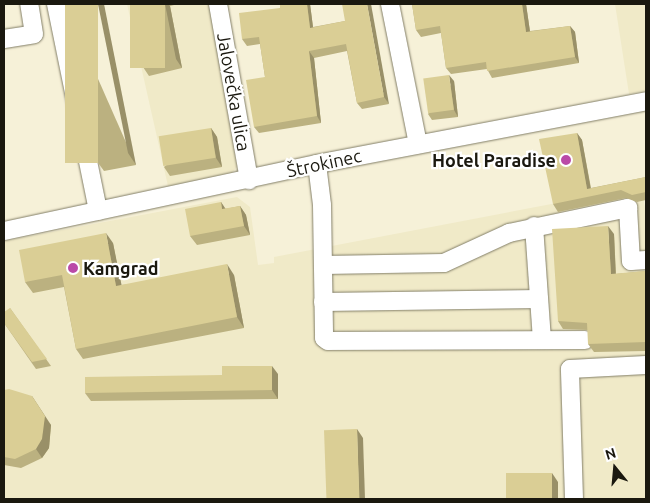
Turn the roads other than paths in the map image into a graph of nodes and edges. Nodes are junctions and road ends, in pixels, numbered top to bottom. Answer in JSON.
{"nodes":[{"id":1,"x":29,"y":4,"type":"edge"},
{"id":2,"x":56,"y":4,"type":"edge"},
{"id":3,"x":218,"y":4,"type":"edge"},
{"id":4,"x":390,"y":4,"type":"edge"},
{"id":5,"x":4,"y":39,"type":"edge"},
{"id":6,"x":646,"y":101,"type":"edge"},
{"id":7,"x":418,"y":144,"type":"junction"},
{"id":8,"x":317,"y":164,"type":"junction"},
{"id":9,"x":249,"y":180,"type":"junction"},
{"id":10,"x":98,"y":211,"type":"junction"},
{"id":11,"x":534,"y":226,"type":"junction"},
{"id":12,"x":4,"y":231,"type":"edge"},
{"id":13,"x":646,"y":260,"type":"edge"},
{"id":14,"x":323,"y":265,"type":"junction"},
{"id":15,"x":539,"y":299,"type":"junction"},
{"id":16,"x":323,"y":302,"type":"junction"},
{"id":17,"x":542,"y":340,"type":"junction"},
{"id":18,"x":585,"y":340,"type":"edge"},
{"id":19,"x":646,"y":365,"type":"edge"},
{"id":20,"x":574,"y":499,"type":"edge"}],
"edges":[{"from":1,"to":5,"type":"street"},
{"from":2,"to":10,"type":"street"},
{"from":3,"to":9,"type":"street","name":"Jalovečka ulica"},
{"from":4,"to":7,"type":"street"},
{"from":6,"to":7,"type":"street","name":"Štrokinec"},
{"from":7,"to":8,"type":"street","name":"Štrokinec"},
{"from":8,"to":9,"type":"street","name":"Štrokinec"},
{"from":8,"to":14,"type":"street"},
{"from":9,"to":10,"type":"street","name":"Štrokinec"},
{"from":10,"to":12,"type":"street","name":"Štrokinec"},
{"from":11,"to":13,"type":"street"},
{"from":11,"to":14,"type":"street"},
{"from":11,"to":15,"type":"street"},
{"from":14,"to":16,"type":"street"},
{"from":15,"to":16,"type":"street"},
{"from":15,"to":17,"type":"street"},
{"from":16,"to":17,"type":"street"},
{"from":17,"to":18,"type":"street"},
{"from":19,"to":20,"type":"street"}]}
